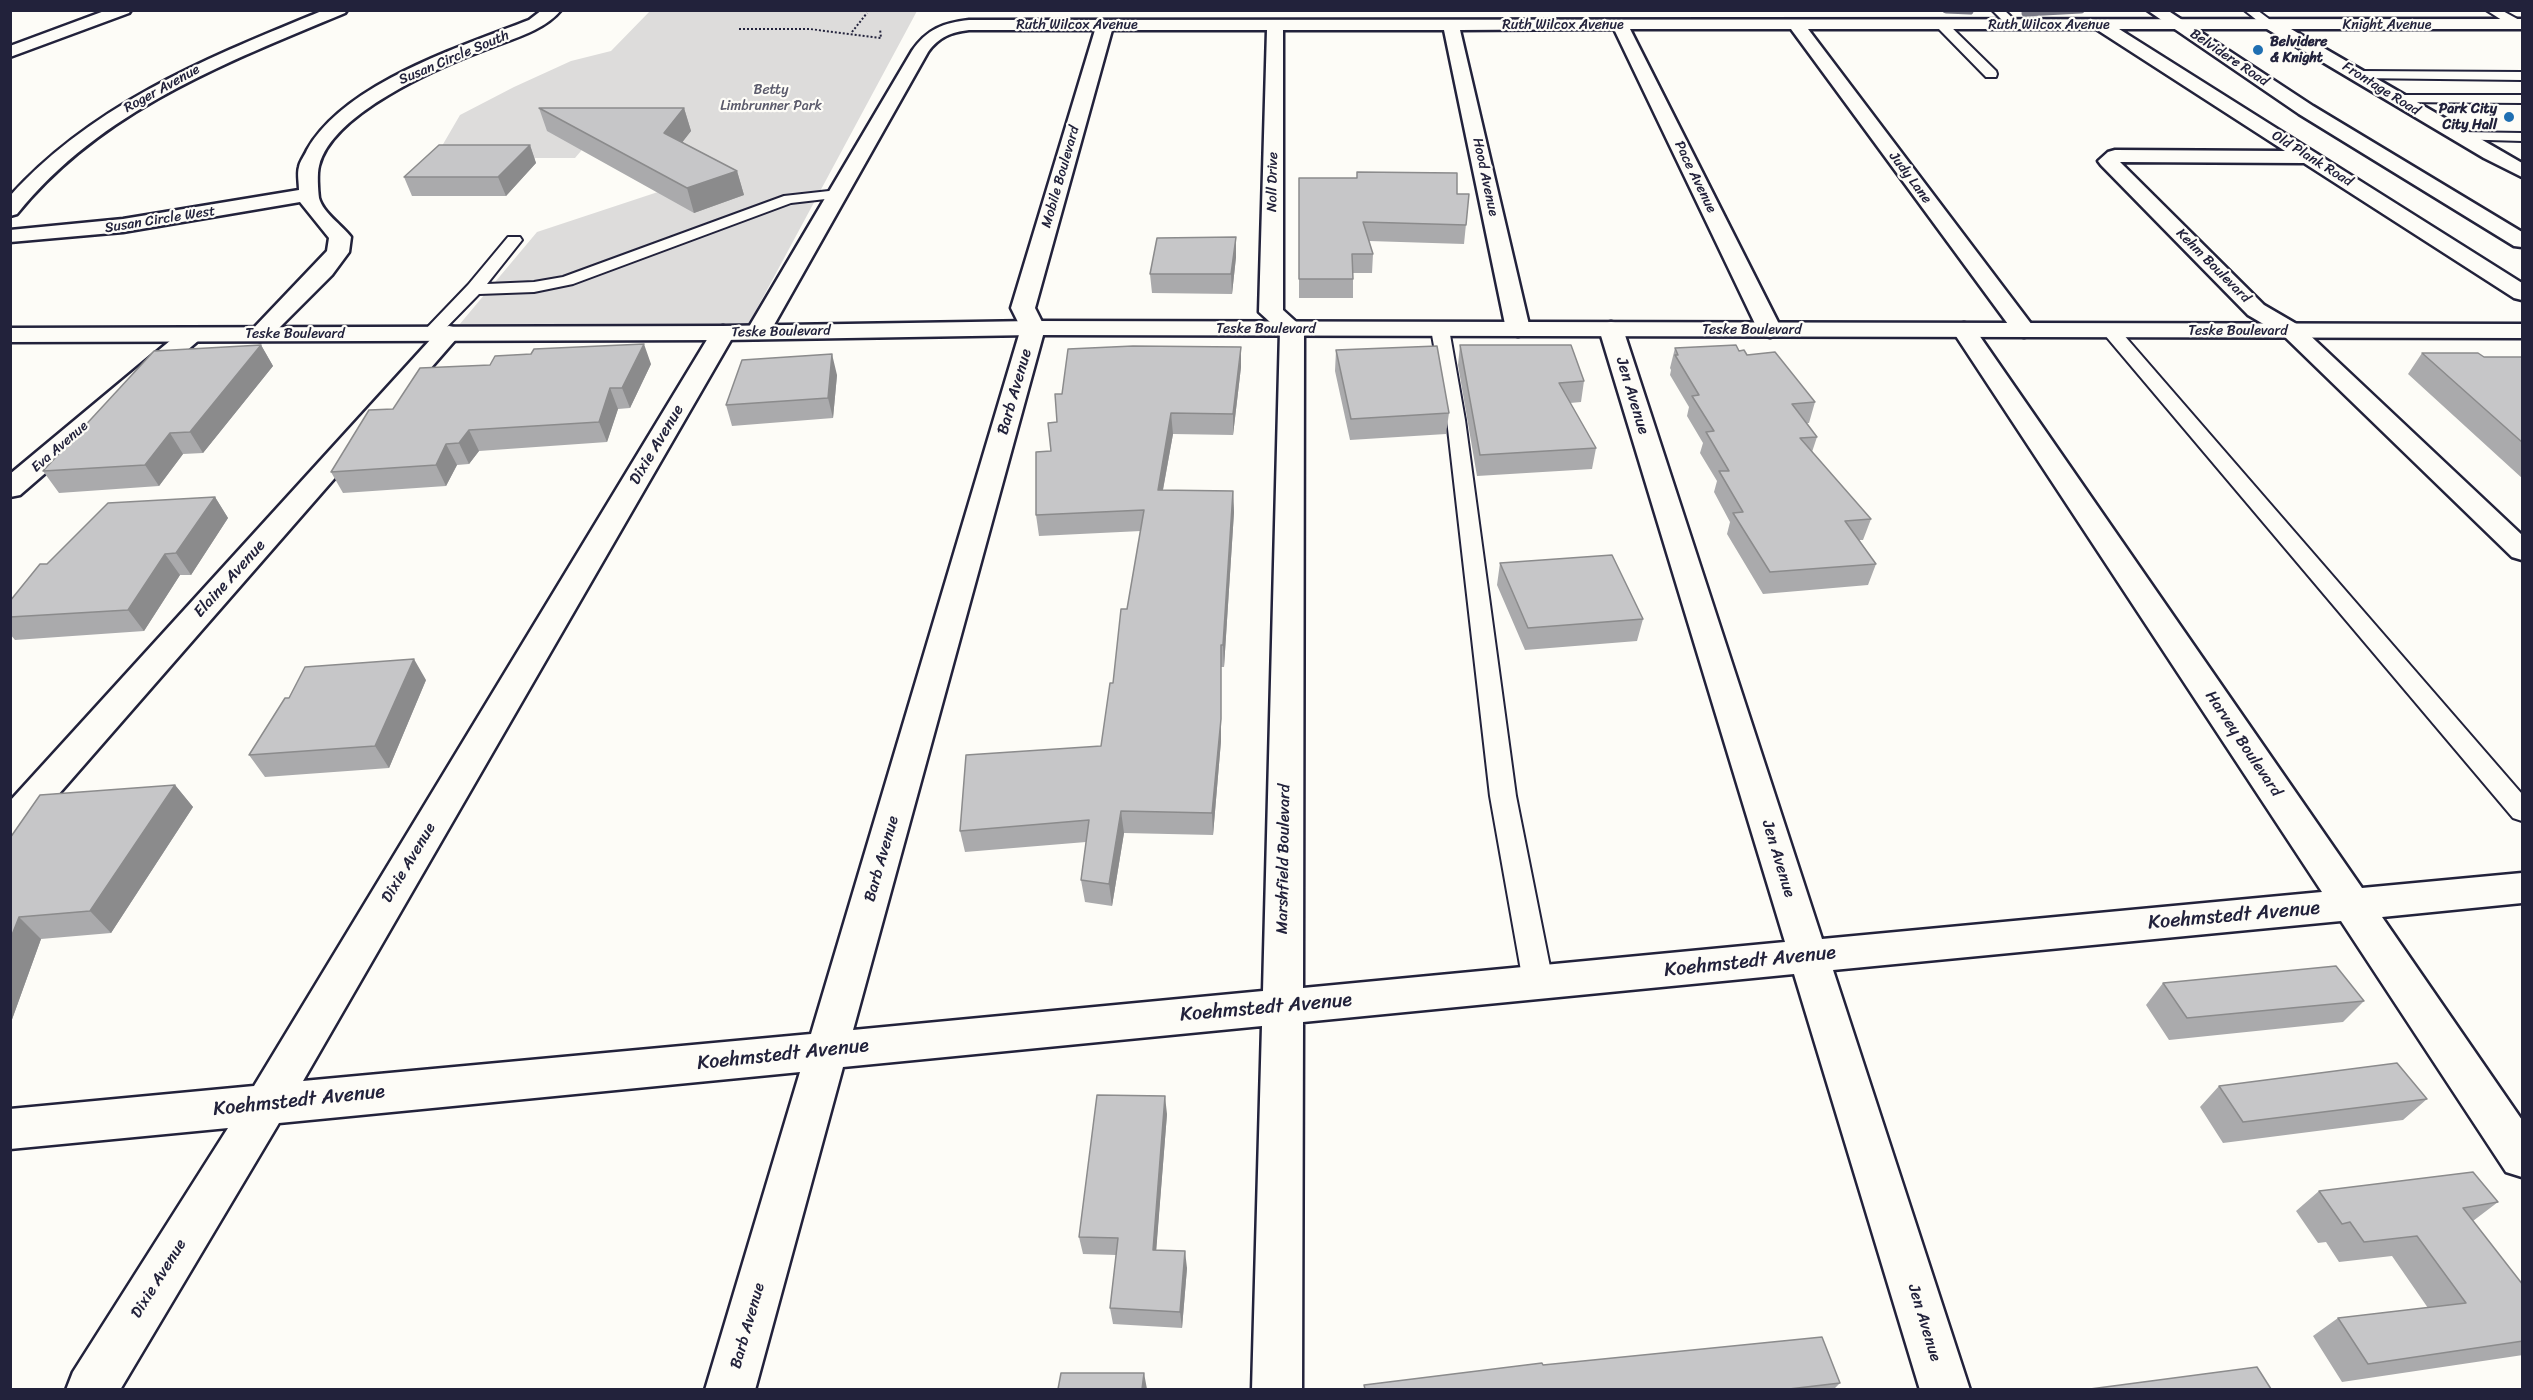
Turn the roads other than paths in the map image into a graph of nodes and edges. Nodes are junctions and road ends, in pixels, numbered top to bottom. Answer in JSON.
{"nodes":[{"id":1,"x":123,"y":10,"type":"edge"},
{"id":2,"x":339,"y":10,"type":"edge"},
{"id":3,"x":553,"y":10,"type":"edge"},
{"id":4,"x":1997,"y":10,"type":"edge"},
{"id":5,"x":2155,"y":10,"type":"edge"},
{"id":6,"x":2249,"y":10,"type":"edge"},
{"id":7,"x":2491,"y":10,"type":"edge"},
{"id":8,"x":2518,"y":19,"type":"edge"},
{"id":9,"x":1105,"y":25,"type":"junction"},
{"id":10,"x":1275,"y":25,"type":"junction"},
{"id":11,"x":1451,"y":25,"type":"junction"},
{"id":12,"x":1620,"y":25,"type":"junction"},
{"id":13,"x":1796,"y":25,"type":"junction"},
{"id":14,"x":1942,"y":25,"type":"junction"},
{"id":15,"x":2014,"y":25,"type":"junction"},
{"id":16,"x":2101,"y":25,"type":"junction"},
{"id":17,"x":2179,"y":25,"type":"junction"},
{"id":18,"x":2271,"y":25,"type":"junction"},
{"id":19,"x":947,"y":28,"type":"joint"},
{"id":20,"x":10,"y":52,"type":"edge"},
{"id":21,"x":1991,"y":74,"type":"dead end"},
{"id":22,"x":2361,"y":75,"type":"junction"},
{"id":23,"x":2523,"y":76,"type":"edge"},
{"id":24,"x":2398,"y":99,"type":"junction"},
{"id":25,"x":2523,"y":99,"type":"edge"},
{"id":26,"x":2459,"y":136,"type":"junction"},
{"id":27,"x":2523,"y":137,"type":"edge"},
{"id":28,"x":2308,"y":157,"type":"junction"},
{"id":29,"x":2523,"y":171,"type":"edge"},
{"id":30,"x":308,"y":194,"type":"junction"},
{"id":31,"x":838,"y":194,"type":"junction"},
{"id":32,"x":10,"y":210,"type":"edge"},
{"id":33,"x":2523,"y":220,"type":"edge"},
{"id":34,"x":10,"y":236,"type":"edge"},
{"id":35,"x":514,"y":240,"type":"dead end"},
{"id":36,"x":2523,"y":241,"type":"edge"},
{"id":37,"x":474,"y":289,"type":"junction"},
{"id":38,"x":2523,"y":293,"type":"edge"},
{"id":39,"x":1033,"y":328,"type":"junction"},
{"id":40,"x":1292,"y":329,"type":"junction"},
{"id":41,"x":1440,"y":329,"type":"junction"},
{"id":42,"x":1518,"y":329,"type":"junction"},
{"id":43,"x":1611,"y":329,"type":"junction"},
{"id":44,"x":1770,"y":330,"type":"junction"},
{"id":45,"x":1964,"y":330,"type":"junction"},
{"id":46,"x":2024,"y":330,"type":"junction"},
{"id":47,"x":2110,"y":330,"type":"junction"},
{"id":48,"x":2292,"y":331,"type":"junction"},
{"id":49,"x":2523,"y":332,"type":"edge"},
{"id":50,"x":440,"y":333,"type":"junction"},
{"id":51,"x":741,"y":333,"type":"junction"},
{"id":52,"x":190,"y":334,"type":"junction"},
{"id":53,"x":260,"y":334,"type":"junction"},
{"id":54,"x":10,"y":335,"type":"edge"},
{"id":55,"x":10,"y":489,"type":"edge"},
{"id":56,"x":2523,"y":551,"type":"edge"},
{"id":57,"x":2523,"y":811,"type":"edge"},
{"id":58,"x":10,"y":825,"type":"edge"},
{"id":59,"x":2523,"y":888,"type":"edge"},
{"id":60,"x":2352,"y":904,"type":"junction"},
{"id":61,"x":1808,"y":956,"type":"junction"},
{"id":62,"x":1538,"y":982,"type":"junction"},
{"id":63,"x":1282,"y":1007,"type":"junction"},
{"id":64,"x":827,"y":1050,"type":"junction"},
{"id":65,"x":266,"y":1105,"type":"junction"},
{"id":66,"x":10,"y":1129,"type":"edge"},
{"id":67,"x":2523,"y":1157,"type":"edge"},
{"id":68,"x":91,"y":1389,"type":"edge"},
{"id":69,"x":730,"y":1389,"type":"edge"},
{"id":70,"x":1277,"y":1389,"type":"edge"},
{"id":71,"x":1945,"y":1389,"type":"edge"}],
"edges":[{"from":1,"to":20,"type":"street"},
{"from":2,"to":32,"type":"street","name":"Roger Avenue"},
{"from":3,"to":30,"type":"street","name":"Susan Circle South"},
{"from":4,"to":15,"type":"lane"},
{"from":5,"to":17,"type":"street"},
{"from":6,"to":18,"type":"lane"},
{"from":7,"to":8,"type":"lane"},
{"from":8,"to":18,"type":"street","name":"Knight Avenue"},
{"from":9,"to":10,"type":"street","name":"Ruth Wilcox Avenue"},
{"from":9,"to":19,"type":"street","name":"Ruth Wilcox Avenue"},
{"from":9,"to":39,"type":"street","name":"Mobile Boulevard"},
{"from":10,"to":11,"type":"street","name":"Ruth Wilcox Avenue"},
{"from":10,"to":40,"type":"street","name":"Noll Drive"},
{"from":11,"to":12,"type":"street","name":"Ruth Wilcox Avenue"},
{"from":11,"to":42,"type":"street","name":"Hood Avenue"},
{"from":12,"to":13,"type":"street","name":"Ruth Wilcox Avenue"},
{"from":12,"to":44,"type":"street","name":"Pace Avenue"},
{"from":13,"to":14,"type":"street","name":"Ruth Wilcox Avenue"},
{"from":13,"to":46,"type":"street","name":"Judy Lane"},
{"from":14,"to":15,"type":"street","name":"Ruth Wilcox Avenue"},
{"from":14,"to":21,"type":"lane"},
{"from":15,"to":16,"type":"street","name":"Ruth Wilcox Avenue"},
{"from":16,"to":17,"type":"street","name":"Ruth Wilcox Avenue"},
{"from":16,"to":28,"type":"street","name":"Old Plank Road"},
{"from":17,"to":18,"type":"street","name":"Knight Avenue"},
{"from":17,"to":33,"type":"street","name":"Belvidere Road"},
{"from":17,"to":36,"type":"street","name":"Belvidere Road"},
{"from":18,"to":22,"type":"street","name":"Frontage Road"},
{"from":19,"to":31,"type":"street","name":"Dixie Avenue"},
{"from":22,"to":23,"type":"lane"},
{"from":22,"to":24,"type":"street","name":"Frontage Road"},
{"from":24,"to":25,"type":"lane"},
{"from":24,"to":26,"type":"street","name":"Frontage Road"},
{"from":26,"to":27,"type":"lane"},
{"from":26,"to":29,"type":"street","name":"Frontage Road"},
{"from":28,"to":38,"type":"street","name":"Old Plank Road"},
{"from":28,"to":48,"type":"street","name":"Kehm Boulevard"},
{"from":30,"to":34,"type":"street","name":"Susan Circle West"},
{"from":30,"to":53,"type":"street"},
{"from":31,"to":37,"type":"lane"},
{"from":31,"to":51,"type":"street","name":"Dixie Avenue"},
{"from":35,"to":37,"type":"lane"},
{"from":37,"to":50,"type":"lane"},
{"from":39,"to":40,"type":"street","name":"Teske Boulevard"},
{"from":39,"to":51,"type":"street","name":"Teske Boulevard"},
{"from":39,"to":64,"type":"street","name":"Barb Avenue"},
{"from":40,"to":41,"type":"street","name":"Teske Boulevard"},
{"from":40,"to":63,"type":"street","name":"Marshfield Boulevard"},
{"from":41,"to":42,"type":"street","name":"Teske Boulevard"},
{"from":41,"to":62,"type":"lane"},
{"from":42,"to":43,"type":"street","name":"Teske Boulevard"},
{"from":43,"to":44,"type":"street","name":"Teske Boulevard"},
{"from":43,"to":61,"type":"street","name":"Jen Avenue"},
{"from":44,"to":45,"type":"street","name":"Teske Boulevard"},
{"from":45,"to":46,"type":"street","name":"Teske Boulevard"},
{"from":45,"to":60,"type":"street","name":"Harvey Boulevard"},
{"from":46,"to":47,"type":"street","name":"Teske Boulevard"},
{"from":47,"to":48,"type":"street","name":"Teske Boulevard"},
{"from":47,"to":57,"type":"lane"},
{"from":48,"to":49,"type":"street","name":"Teske Boulevard"},
{"from":48,"to":56,"type":"street","name":"Kehm Boulevard"},
{"from":50,"to":51,"type":"street","name":"Teske Boulevard"},
{"from":50,"to":53,"type":"street","name":"Teske Boulevard"},
{"from":50,"to":58,"type":"street","name":"Elaine Avenue"},
{"from":51,"to":65,"type":"street","name":"Dixie Avenue"},
{"from":52,"to":53,"type":"street","name":"Teske Boulevard"},
{"from":52,"to":54,"type":"street","name":"Teske Boulevard"},
{"from":52,"to":55,"type":"street","name":"Eva Avenue"},
{"from":59,"to":60,"type":"street","name":"Koehmstedt Avenue"},
{"from":60,"to":61,"type":"street","name":"Koehmstedt Avenue"},
{"from":60,"to":67,"type":"street","name":"Harvey Boulevard"},
{"from":61,"to":62,"type":"street","name":"Koehmstedt Avenue"},
{"from":61,"to":71,"type":"street","name":"Jen Avenue"},
{"from":62,"to":63,"type":"street","name":"Koehmstedt Avenue"},
{"from":63,"to":64,"type":"street","name":"Koehmstedt Avenue"},
{"from":63,"to":70,"type":"street","name":"Marshfield Boulevard"},
{"from":64,"to":65,"type":"street","name":"Koehmstedt Avenue"},
{"from":64,"to":69,"type":"street","name":"Barb Avenue"},
{"from":65,"to":66,"type":"street","name":"Koehmstedt Avenue"},
{"from":65,"to":68,"type":"street","name":"Dixie Avenue"}]}
